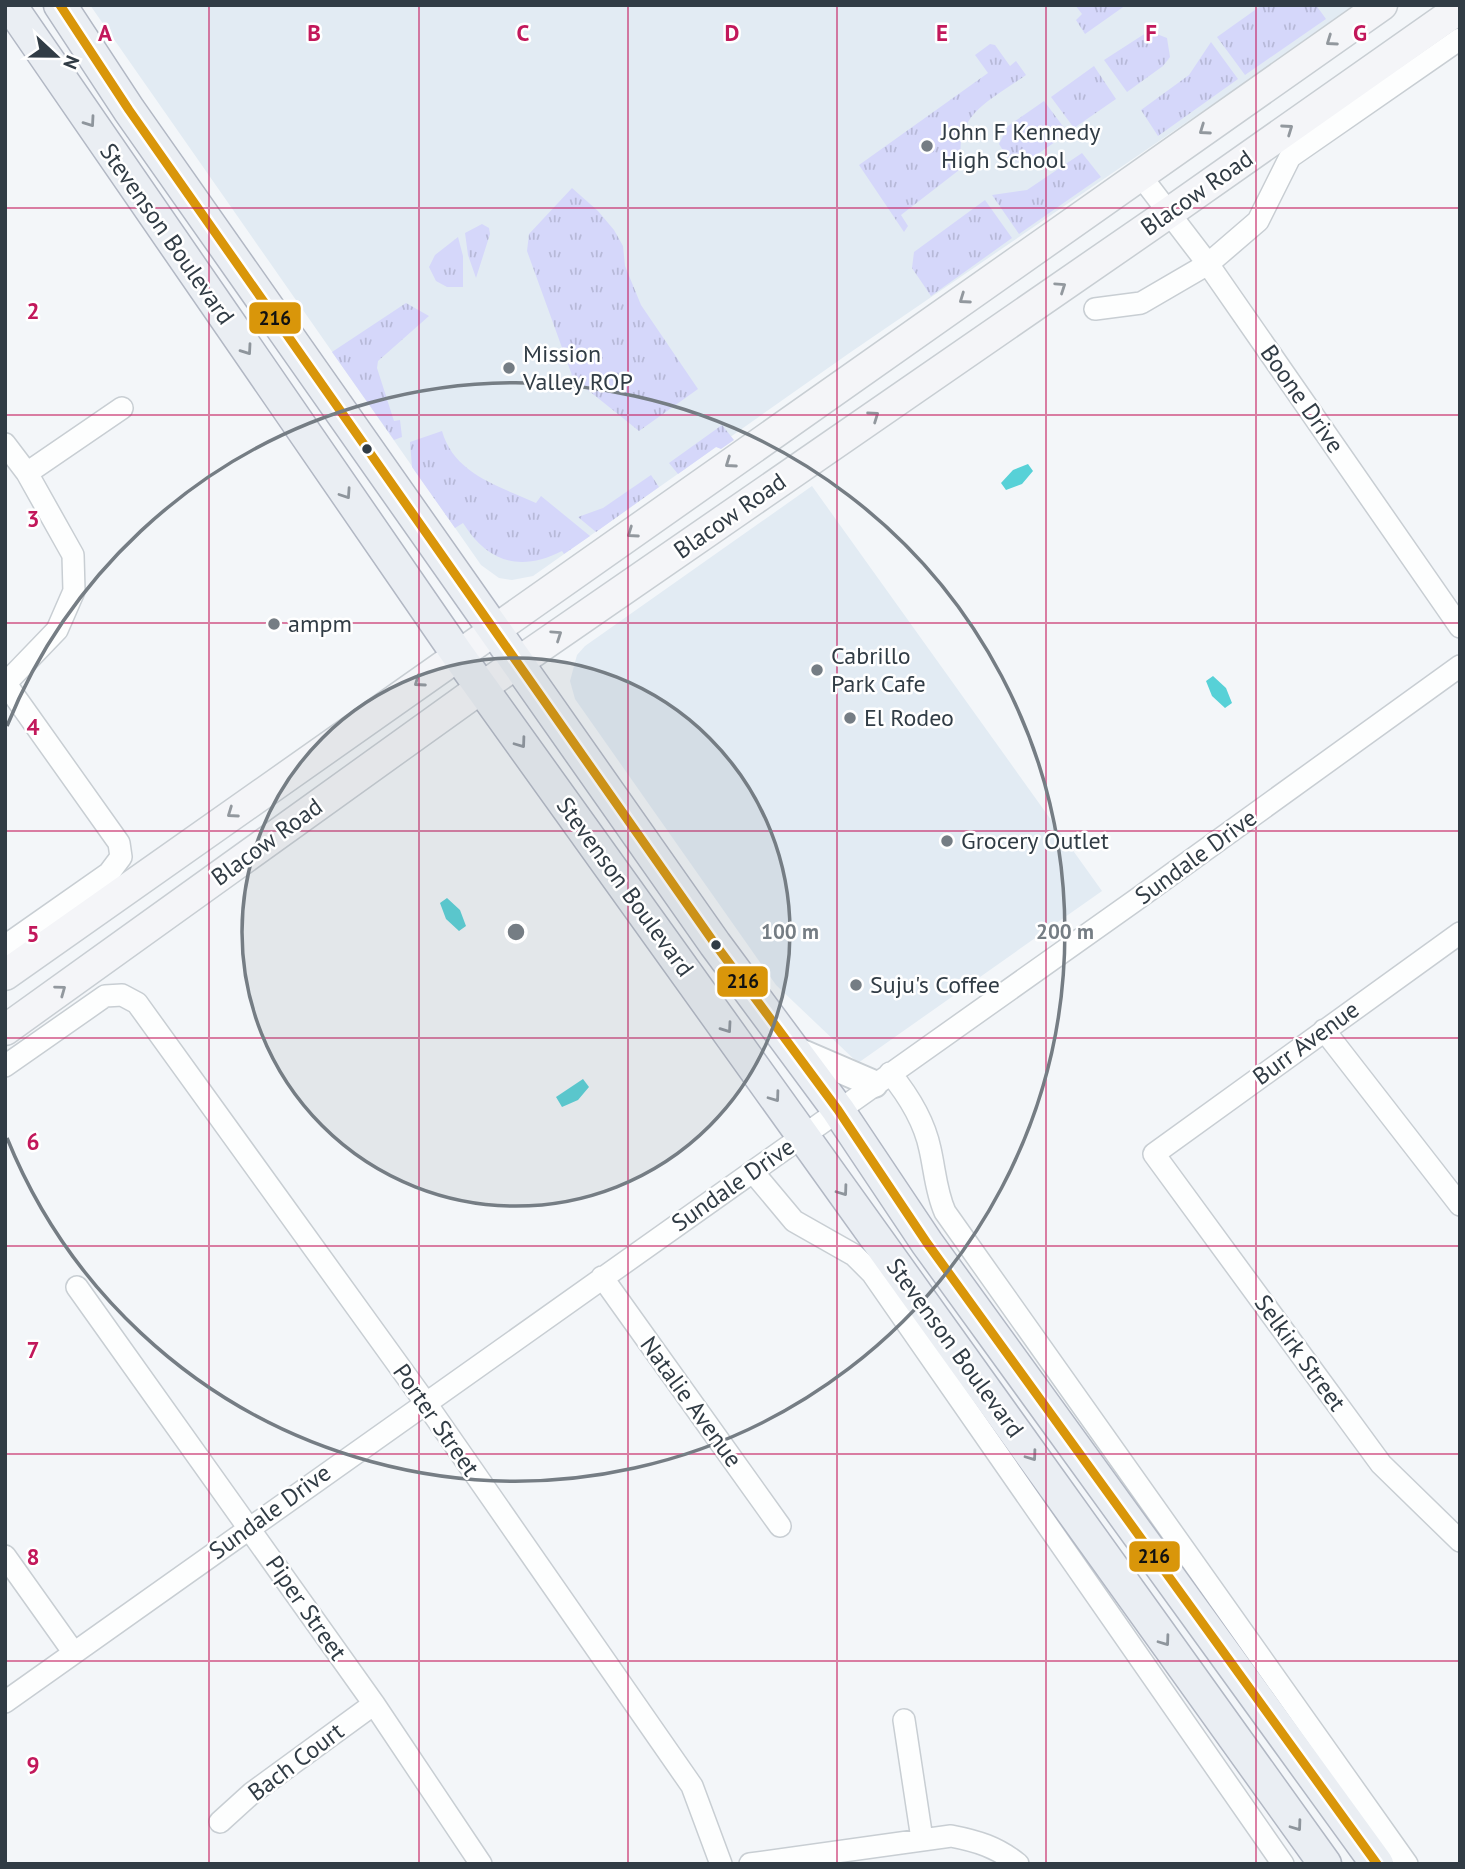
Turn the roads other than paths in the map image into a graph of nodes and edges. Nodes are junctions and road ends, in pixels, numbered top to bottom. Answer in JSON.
{"nodes":[{"id":1,"x":10,"y":5,"type":"edge"},
{"id":2,"x":60,"y":5,"type":"edge"},
{"id":3,"x":1382,"y":5,"type":"edge"},
{"id":4,"x":1460,"y":8,"type":"edge"},
{"id":5,"x":1460,"y":39,"type":"edge"},
{"id":6,"x":1140,"y":175,"type":"junction"},
{"id":7,"x":1170,"y":212,"type":"junction"},
{"id":8,"x":1209,"y":264,"type":"junction"},
{"id":9,"x":1095,"y":309,"type":"dead end"},
{"id":10,"x":878,"y":358,"type":"junction"},
{"id":11,"x":122,"y":408,"type":"dead end"},
{"id":12,"x":5,"y":444,"type":"edge"},
{"id":13,"x":27,"y":473,"type":"junction"},
{"id":14,"x":780,"y":482,"type":"junction"},
{"id":15,"x":1460,"y":626,"type":"edge"},
{"id":16,"x":495,"y":629,"type":"junction"},
{"id":17,"x":457,"y":655,"type":"junction"},
{"id":18,"x":518,"y":663,"type":"junction"},
{"id":19,"x":1460,"y":666,"type":"edge"},
{"id":20,"x":6,"y":684,"type":"edge"},
{"id":21,"x":481,"y":688,"type":"junction"},
{"id":22,"x":1460,"y":933,"type":"edge"},
{"id":23,"x":5,"y":946,"type":"edge"},
{"id":24,"x":5,"y":975,"type":"edge"},
{"id":25,"x":5,"y":1030,"type":"edge"},
{"id":26,"x":1324,"y":1030,"type":"junction"},
{"id":27,"x":794,"y":1050,"type":"junction"},
{"id":28,"x":5,"y":1066,"type":"edge"},
{"id":29,"x":882,"y":1078,"type":"junction"},
{"id":30,"x":838,"y":1110,"type":"junction"},
{"id":31,"x":803,"y":1136,"type":"junction"},
{"id":32,"x":1153,"y":1154,"type":"joint"},
{"id":33,"x":753,"y":1172,"type":"junction"},
{"id":34,"x":1460,"y":1205,"type":"edge"},
{"id":35,"x":602,"y":1277,"type":"junction"},
{"id":36,"x":77,"y":1287,"type":"dead end"},
{"id":37,"x":425,"y":1402,"type":"junction"},
{"id":38,"x":780,"y":1526,"type":"dead end"},
{"id":39,"x":250,"y":1527,"type":"junction"},
{"id":40,"x":1460,"y":1541,"type":"edge"},
{"id":41,"x":5,"y":1556,"type":"edge"},
{"id":42,"x":74,"y":1653,"type":"junction"},
{"id":43,"x":5,"y":1702,"type":"edge"},
{"id":44,"x":374,"y":1704,"type":"junction"},
{"id":45,"x":904,"y":1720,"type":"dead end"},
{"id":46,"x":220,"y":1822,"type":"dead end"},
{"id":47,"x":922,"y":1839,"type":"junction"},
{"id":48,"x":481,"y":1864,"type":"edge"},
{"id":49,"x":721,"y":1864,"type":"edge"},
{"id":50,"x":750,"y":1864,"type":"edge"},
{"id":51,"x":1018,"y":1864,"type":"edge"},
{"id":52,"x":1283,"y":1864,"type":"edge"},
{"id":53,"x":1325,"y":1864,"type":"edge"},
{"id":54,"x":1377,"y":1864,"type":"edge"},
{"id":55,"x":1407,"y":1864,"type":"edge"}],
"edges":[{"from":1,"to":17,"type":"main road","name":"Stevenson Boulevard","one_way":true},
{"from":2,"to":16,"type":"main road","name":"Stevenson Boulevard"},
{"from":3,"to":6,"type":"main road","name":"Blacow Road","one_way":true},
{"from":7,"to":4,"type":"main road","name":"Blacow Road","one_way":true},
{"from":5,"to":8,"type":"street","name":"Blacow Road"},
{"from":6,"to":7,"type":"street","name":"Boone Drive"},
{"from":6,"to":10,"type":"main road","name":"Blacow Road","one_way":true},
{"from":7,"to":8,"type":"street","name":"Boone Drive"},
{"from":14,"to":7,"type":"main road","name":"Blacow Road","one_way":true},
{"from":8,"to":9,"type":"street","name":"Blacow Road"},
{"from":8,"to":15,"type":"street","name":"Boone Drive"},
{"from":10,"to":14,"type":"main road"},
{"from":10,"to":16,"type":"main road","name":"Blacow Road","one_way":true},
{"from":11,"to":13,"type":"street"},
{"from":12,"to":13,"type":"street"},
{"from":13,"to":20,"type":"street"},
{"from":18,"to":14,"type":"main road","name":"Blacow Road","one_way":true},
{"from":16,"to":17,"type":"main road","name":"Blacow Road"},
{"from":16,"to":18,"type":"main road","name":"Stevenson Boulevard"},
{"from":17,"to":21,"type":"main road","name":"Stevenson Boulevard"},
{"from":17,"to":24,"type":"main road","name":"Blacow Road","one_way":true},
{"from":18,"to":21,"type":"main road","name":"Blacow Road"},
{"from":18,"to":27,"type":"main road","name":"Stevenson Boulevard"},
{"from":19,"to":29,"type":"street","name":"Sundale Drive"},
{"from":20,"to":23,"type":"street"},
{"from":25,"to":21,"type":"main road","name":"Blacow Road","one_way":true},
{"from":21,"to":31,"type":"main road","name":"Stevenson Boulevard","one_way":true},
{"from":22,"to":26,"type":"street","name":"Burr Avenue"},
{"from":26,"to":32,"type":"street","name":"Burr Avenue"},
{"from":26,"to":34,"type":"street"},
{"from":27,"to":29,"type":"street"},
{"from":27,"to":30,"type":"main road","name":"Stevenson Boulevard"},
{"from":28,"to":37,"type":"street","name":"Porter Street"},
{"from":29,"to":30,"type":"street","name":"Sundale Drive"},
{"from":29,"to":55,"type":"street"},
{"from":30,"to":31,"type":"street","name":"Sundale Drive"},
{"from":30,"to":54,"type":"main road","name":"Stevenson Boulevard"},
{"from":31,"to":33,"type":"street","name":"Sundale Drive"},
{"from":31,"to":53,"type":"main road","name":"Stevenson Boulevard","one_way":true},
{"from":32,"to":40,"type":"street","name":"Selkirk Street"},
{"from":33,"to":35,"type":"street","name":"Sundale Drive"},
{"from":33,"to":52,"type":"street","name":"Stevenson Boulevard"},
{"from":35,"to":37,"type":"street","name":"Sundale Drive"},
{"from":35,"to":38,"type":"street","name":"Natalie Avenue"},
{"from":36,"to":39,"type":"street","name":"Piper Street"},
{"from":37,"to":39,"type":"street","name":"Sundale Drive"},
{"from":37,"to":49,"type":"street","name":"Porter Street"},
{"from":39,"to":42,"type":"street","name":"Sundale Drive"},
{"from":39,"to":44,"type":"street","name":"Piper Street"},
{"from":41,"to":42,"type":"street"},
{"from":42,"to":43,"type":"street","name":"Sundale Drive"},
{"from":44,"to":46,"type":"street","name":"Bach Court"},
{"from":44,"to":48,"type":"street","name":"Piper Street"},
{"from":45,"to":47,"type":"street"},
{"from":47,"to":50,"type":"street"},
{"from":47,"to":51,"type":"street"}]}
